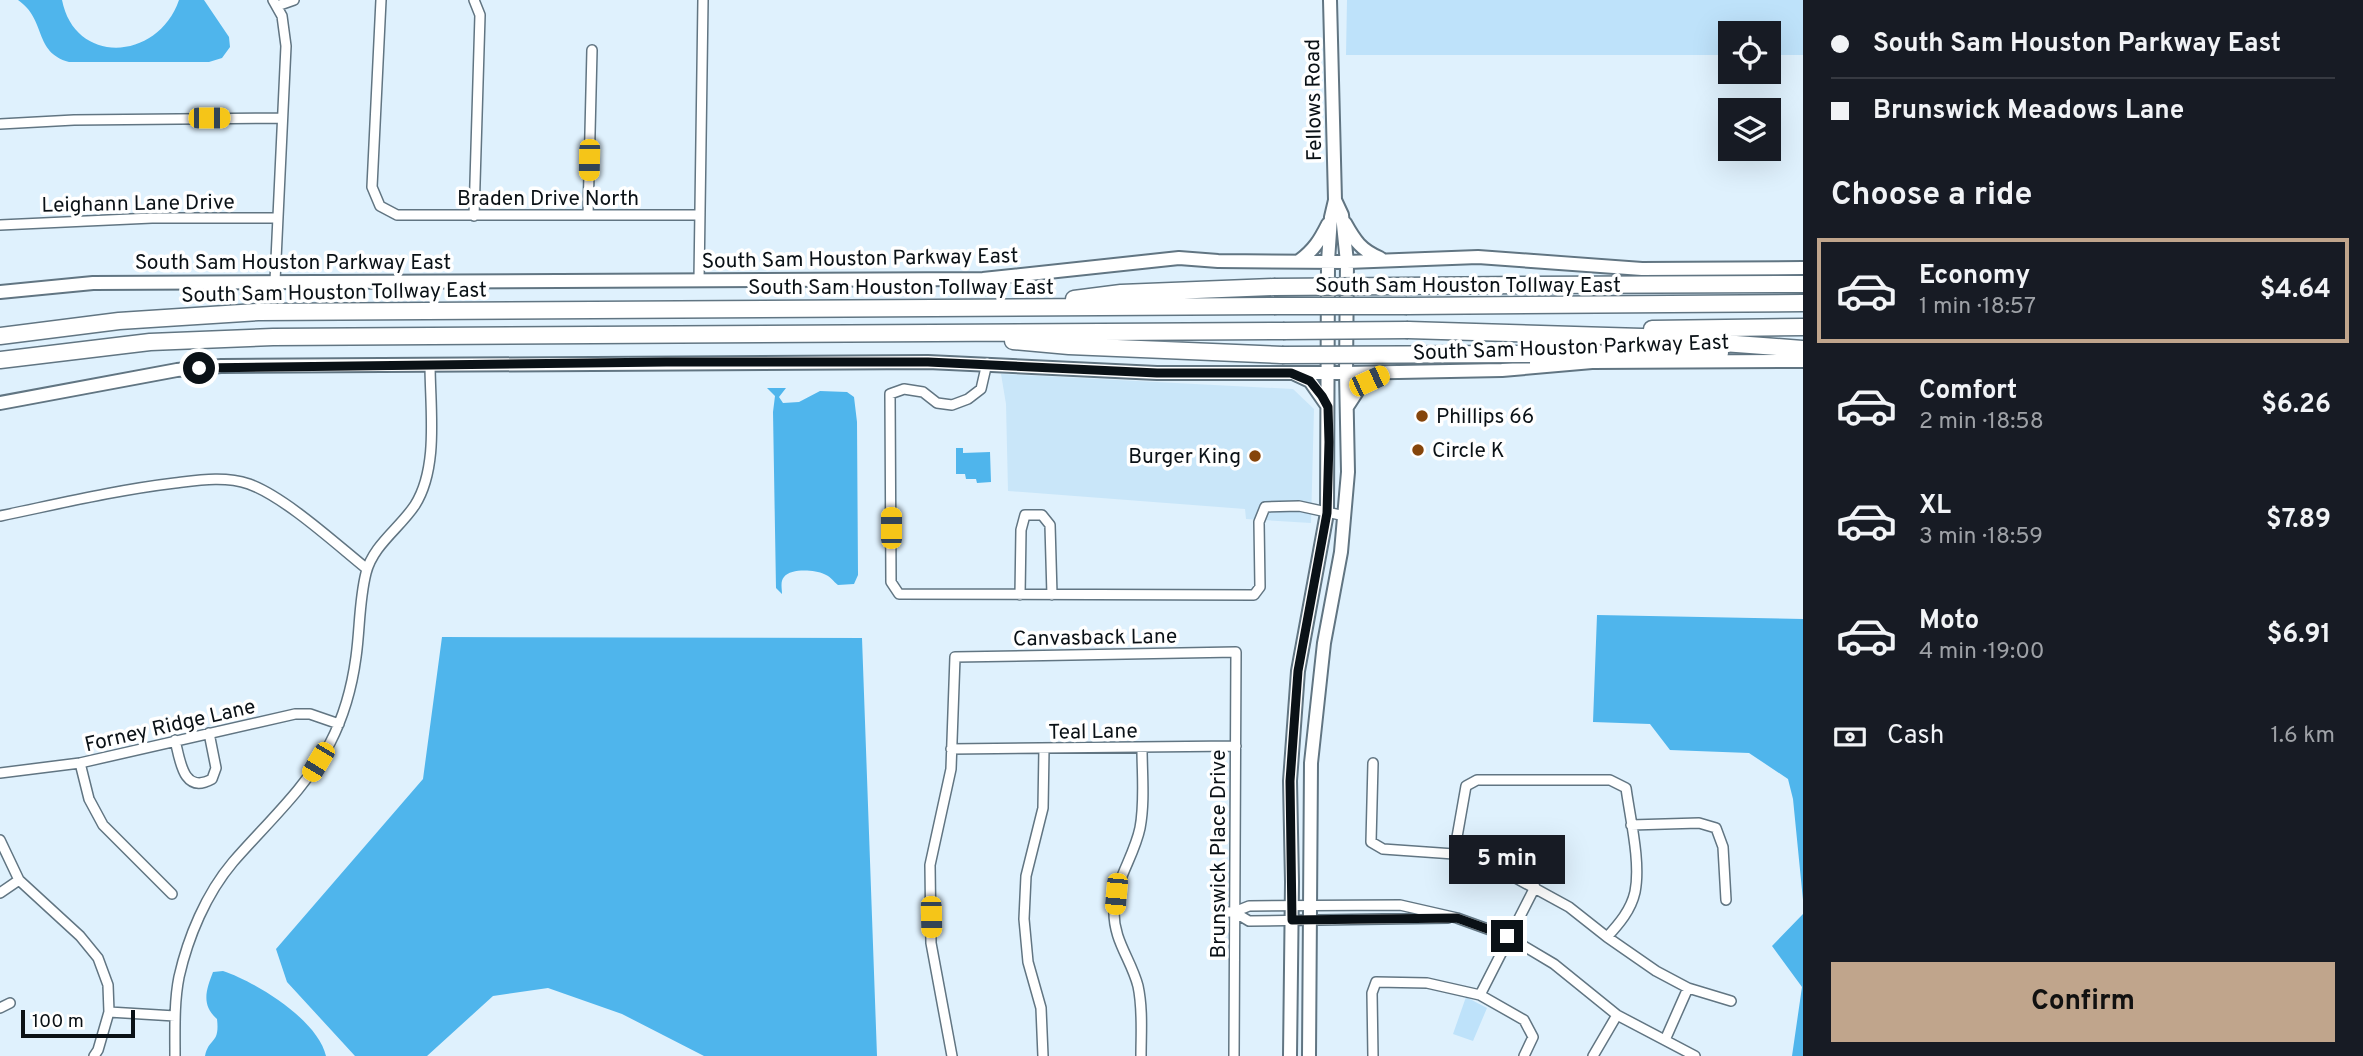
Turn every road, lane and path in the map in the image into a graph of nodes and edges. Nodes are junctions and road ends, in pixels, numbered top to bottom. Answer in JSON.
{"nodes":[{"id":1,"x":294,"y":0,"type":"edge"},
{"id":2,"x":382,"y":0,"type":"edge"},
{"id":3,"x":474,"y":0,"type":"edge"},
{"id":4,"x":703,"y":0,"type":"edge"},
{"id":5,"x":1330,"y":0,"type":"edge"},
{"id":6,"x":275,"y":3,"type":"edge"},
{"id":7,"x":592,"y":50,"type":"dead end"},
{"id":8,"x":282,"y":118,"type":"junction"},
{"id":9,"x":0,"y":124,"type":"edge"},
{"id":10,"x":588,"y":215,"type":"junction"},
{"id":11,"x":700,"y":215,"type":"junction"},
{"id":12,"x":474,"y":216,"type":"junction"},
{"id":13,"x":1336,"y":216,"type":"junction"},
{"id":14,"x":276,"y":218,"type":"junction"},
{"id":15,"x":0,"y":225,"type":"edge"},
{"id":16,"x":1384,"y":260,"type":"junction"},
{"id":17,"x":1298,"y":261,"type":"junction"},
{"id":18,"x":1328,"y":261,"type":"junction"},
{"id":19,"x":1347,"y":262,"type":"junction"},
{"id":20,"x":1803,"y":268,"type":"edge"},
{"id":21,"x":699,"y":280,"type":"junction"},
{"id":22,"x":275,"y":281,"type":"junction"},
{"id":23,"x":1803,"y":284,"type":"edge"},
{"id":24,"x":1803,"y":290,"type":"edge"},
{"id":25,"x":0,"y":292,"type":"edge"},
{"id":26,"x":1803,"y":303,"type":"edge"},
{"id":27,"x":1592,"y":306,"type":"junction"},
{"id":28,"x":992,"y":308,"type":"junction"},
{"id":29,"x":1803,"y":327,"type":"edge"},
{"id":30,"x":1408,"y":330,"type":"junction"},
{"id":31,"x":902,"y":332,"type":"junction"},
{"id":32,"x":0,"y":336,"type":"edge"},
{"id":33,"x":1803,"y":351,"type":"edge"},
{"id":34,"x":0,"y":360,"type":"edge"},
{"id":35,"x":1803,"y":361,"type":"edge"},
{"id":36,"x":987,"y":363,"type":"junction"},
{"id":37,"x":430,"y":364,"type":"junction"},
{"id":38,"x":1387,"y":372,"type":"junction"},
{"id":39,"x":1291,"y":373,"type":"junction"},
{"id":40,"x":1327,"y":373,"type":"junction"},
{"id":41,"x":1346,"y":373,"type":"junction"},
{"id":42,"x":0,"y":403,"type":"edge"},
{"id":43,"x":1328,"y":407,"type":"junction"},
{"id":44,"x":1347,"y":407,"type":"junction"},
{"id":45,"x":1327,"y":513,"type":"junction"},
{"id":46,"x":0,"y":516,"type":"edge"},
{"id":47,"x":1345,"y":516,"type":"junction"},
{"id":48,"x":367,"y":569,"type":"junction"},
{"id":49,"x":1020,"y":594,"type":"junction"},
{"id":50,"x":1052,"y":595,"type":"junction"},
{"id":51,"x":1304,"y":640,"type":"junction"},
{"id":52,"x":1324,"y":643,"type":"junction"},
{"id":53,"x":1236,"y":652,"type":"joint"},
{"id":54,"x":339,"y":724,"type":"junction"},
{"id":55,"x":209,"y":733,"type":"junction"},
{"id":56,"x":175,"y":740,"type":"junction"},
{"id":57,"x":1236,"y":746,"type":"junction"},
{"id":58,"x":1142,"y":748,"type":"junction"},
{"id":59,"x":951,"y":749,"type":"junction"},
{"id":60,"x":1044,"y":749,"type":"junction"},
{"id":61,"x":80,"y":763,"type":"junction"},
{"id":62,"x":1373,"y":763,"type":"dead end"},
{"id":63,"x":3,"y":772,"type":"edge"},
{"id":64,"x":1631,"y":825,"type":"junction"},
{"id":65,"x":0,"y":840,"type":"edge"},
{"id":66,"x":1454,"y":854,"type":"junction"},
{"id":67,"x":19,"y":880,"type":"junction"},
{"id":68,"x":1535,"y":887,"type":"junction"},
{"id":69,"x":0,"y":893,"type":"edge"},
{"id":70,"x":172,"y":894,"type":"dead end"},
{"id":71,"x":1726,"y":900,"type":"dead end"},
{"id":72,"x":1292,"y":906,"type":"junction"},
{"id":73,"x":1311,"y":906,"type":"junction"},
{"id":74,"x":1218,"y":912,"type":"dead end"},
{"id":75,"x":1234,"y":912,"type":"junction"},
{"id":76,"x":1457,"y":918,"type":"junction"},
{"id":77,"x":1292,"y":920,"type":"junction"},
{"id":78,"x":1311,"y":920,"type":"junction"},
{"id":79,"x":1507,"y":936,"type":"junction"},
{"id":80,"x":1606,"y":937,"type":"junction"},
{"id":81,"x":1688,"y":988,"type":"junction"},
{"id":82,"x":1480,"y":995,"type":"junction"},
{"id":83,"x":1731,"y":1000,"type":"dead end"},
{"id":84,"x":10,"y":1003,"type":"dead end"},
{"id":85,"x":0,"y":1008,"type":"edge"},
{"id":86,"x":109,"y":1012,"type":"junction"},
{"id":87,"x":1617,"y":1014,"type":"junction"},
{"id":88,"x":175,"y":1016,"type":"junction"},
{"id":89,"x":1665,"y":1040,"type":"junction"},
{"id":90,"x":94,"y":1056,"type":"edge"},
{"id":91,"x":175,"y":1056,"type":"edge"},
{"id":92,"x":952,"y":1056,"type":"edge"},
{"id":93,"x":1043,"y":1056,"type":"edge"},
{"id":94,"x":1141,"y":1056,"type":"edge"},
{"id":95,"x":1234,"y":1056,"type":"edge"},
{"id":96,"x":1290,"y":1056,"type":"edge"},
{"id":97,"x":1309,"y":1056,"type":"edge"},
{"id":98,"x":1373,"y":1056,"type":"edge"},
{"id":99,"x":1524,"y":1056,"type":"edge"},
{"id":100,"x":1593,"y":1056,"type":"edge"},
{"id":101,"x":1695,"y":1056,"type":"edge"}],
"edges":[{"from":1,"to":6,"type":"street"},
{"from":2,"to":12,"type":"street","name":"Braden Drive North"},
{"from":3,"to":12,"type":"street"},
{"from":4,"to":11,"type":"street"},
{"from":5,"to":13,"type":"main road","name":"Fellows Road"},
{"from":6,"to":8,"type":"street"},
{"from":7,"to":10,"type":"street"},
{"from":8,"to":9,"type":"street"},
{"from":8,"to":14,"type":"street"},
{"from":10,"to":11,"type":"street","name":"Braden Drive North"},
{"from":10,"to":12,"type":"street","name":"Braden Drive North"},
{"from":11,"to":21,"type":"street"},
{"from":13,"to":16,"type":"main road"},
{"from":13,"to":17,"type":"main road"},
{"from":13,"to":18,"type":"main road","name":"Fellows Road"},
{"from":13,"to":19,"type":"main road","name":"Fellows Road"},
{"from":14,"to":15,"type":"street","name":"Leighann Lane Drive"},
{"from":14,"to":22,"type":"street"},
{"from":16,"to":19,"type":"main road","name":"South Sam Houston Parkway East"},
{"from":16,"to":20,"type":"main road","name":"South Sam Houston Parkway East"},
{"from":17,"to":18,"type":"main road","name":"South Sam Houston Parkway East"},
{"from":17,"to":21,"type":"main road","name":"South Sam Houston Parkway East"},
{"from":18,"to":19,"type":"main road","name":"South Sam Houston Parkway East"},
{"from":18,"to":40,"type":"main road","name":"Fellows Road"},
{"from":19,"to":41,"type":"main road","name":"Fellows Road"},
{"from":21,"to":22,"type":"main road","name":"South Sam Houston Parkway East"},
{"from":22,"to":25,"type":"main road","name":"South Sam Houston Parkway East"},
{"from":23,"to":28,"type":"highway","bridge":true},
{"from":24,"to":27,"type":"highway"},
{"from":26,"to":27,"type":"highway","name":"South Sam Houston Tollway East"},
{"from":27,"to":28,"type":"highway","name":"South Sam Houston Tollway East","bridge":true},
{"from":28,"to":32,"type":"highway","name":"South Sam Houston Tollway East"},
{"from":29,"to":30,"type":"highway","name":"South Sam Houston Tollway East"},
{"from":30,"to":31,"type":"highway","name":"South Sam Houston Tollway East","bridge":true},
{"from":30,"to":33,"type":"highway"},
{"from":31,"to":33,"type":"highway","bridge":true},
{"from":31,"to":34,"type":"highway","name":"South Sam Houston Tollway East"},
{"from":35,"to":38,"type":"main road","name":"South Sam Houston Parkway East"},
{"from":36,"to":37,"type":"main road","name":"South Sam Houston Parkway East"},
{"from":36,"to":39,"type":"main road","name":"South Sam Houston Parkway East"},
{"from":36,"to":49,"type":"street"},
{"from":37,"to":42,"type":"main road","name":"South Sam Houston Parkway East"},
{"from":37,"to":48,"type":"street"},
{"from":38,"to":41,"type":"main road","name":"South Sam Houston Parkway East"},
{"from":38,"to":44,"type":"main road"},
{"from":39,"to":40,"type":"main road","name":"South Sam Houston Parkway East"},
{"from":39,"to":43,"type":"main road"},
{"from":40,"to":41,"type":"main road","name":"South Sam Houston Parkway East"},
{"from":40,"to":43,"type":"main road","name":"Fellows Road"},
{"from":41,"to":44,"type":"main road","name":"Fellows Road"},
{"from":43,"to":45,"type":"main road","name":"Fellows Road"},
{"from":44,"to":47,"type":"main road","name":"Fellows Road"},
{"from":45,"to":47,"type":"street"},
{"from":45,"to":50,"type":"street"},
{"from":45,"to":51,"type":"main road","name":"Fellows Road"},
{"from":46,"to":48,"type":"street"},
{"from":47,"to":52,"type":"main road","name":"Fellows Road"},
{"from":48,"to":54,"type":"street"},
{"from":49,"to":50,"type":"street"},
{"from":49,"to":50,"type":"street"},
{"from":51,"to":52,"type":"main road"},
{"from":51,"to":72,"type":"main road","name":"Fellows Road"},
{"from":52,"to":73,"type":"main road","name":"Fellows Road"},
{"from":53,"to":57,"type":"street","name":"Brunswick Place Drive"},
{"from":53,"to":59,"type":"street","name":"Canvasback Lane"},
{"from":54,"to":55,"type":"street","name":"Forney Ridge Lane"},
{"from":54,"to":88,"type":"street"},
{"from":55,"to":56,"type":"street","name":"Forney Ridge Lane"},
{"from":55,"to":56,"type":"street"},
{"from":56,"to":61,"type":"street","name":"Forney Ridge Lane"},
{"from":57,"to":58,"type":"street","name":"Teal Lane"},
{"from":57,"to":75,"type":"street","name":"Brunswick Place Drive"},
{"from":58,"to":60,"type":"street","name":"Teal Lane"},
{"from":58,"to":94,"type":"street"},
{"from":59,"to":60,"type":"street","name":"Teal Lane"},
{"from":59,"to":92,"type":"street"},
{"from":60,"to":93,"type":"street"},
{"from":61,"to":63,"type":"street","name":"Forney Ridge Lane"},
{"from":61,"to":70,"type":"street"},
{"from":62,"to":66,"type":"street"},
{"from":64,"to":66,"type":"street"},
{"from":64,"to":71,"type":"street"},
{"from":64,"to":80,"type":"street"},
{"from":65,"to":67,"type":"street"},
{"from":66,"to":68,"type":"street"},
{"from":67,"to":69,"type":"street"},
{"from":67,"to":86,"type":"street"},
{"from":68,"to":79,"type":"street"},
{"from":68,"to":80,"type":"street"},
{"from":72,"to":73,"type":"street"},
{"from":72,"to":75,"type":"street"},
{"from":72,"to":77,"type":"main road","name":"Fellows Road"},
{"from":73,"to":76,"type":"street"},
{"from":73,"to":78,"type":"main road","name":"Fellows Road"},
{"from":74,"to":75,"type":"street"},
{"from":75,"to":77,"type":"street"},
{"from":75,"to":95,"type":"street","name":"Brunswick Place Drive"},
{"from":76,"to":78,"type":"street"},
{"from":76,"to":79,"type":"street"},
{"from":77,"to":78,"type":"street"},
{"from":77,"to":96,"type":"main road","name":"Fellows Road"},
{"from":78,"to":97,"type":"main road","name":"Fellows Road"},
{"from":79,"to":82,"type":"street"},
{"from":79,"to":87,"type":"street"},
{"from":80,"to":81,"type":"street"},
{"from":81,"to":83,"type":"street"},
{"from":81,"to":89,"type":"street"},
{"from":82,"to":98,"type":"street"},
{"from":82,"to":99,"type":"street"},
{"from":84,"to":85,"type":"street"},
{"from":86,"to":88,"type":"street"},
{"from":86,"to":90,"type":"street"},
{"from":87,"to":89,"type":"street"},
{"from":87,"to":100,"type":"street"},
{"from":88,"to":91,"type":"street"},
{"from":89,"to":101,"type":"street"}]}
